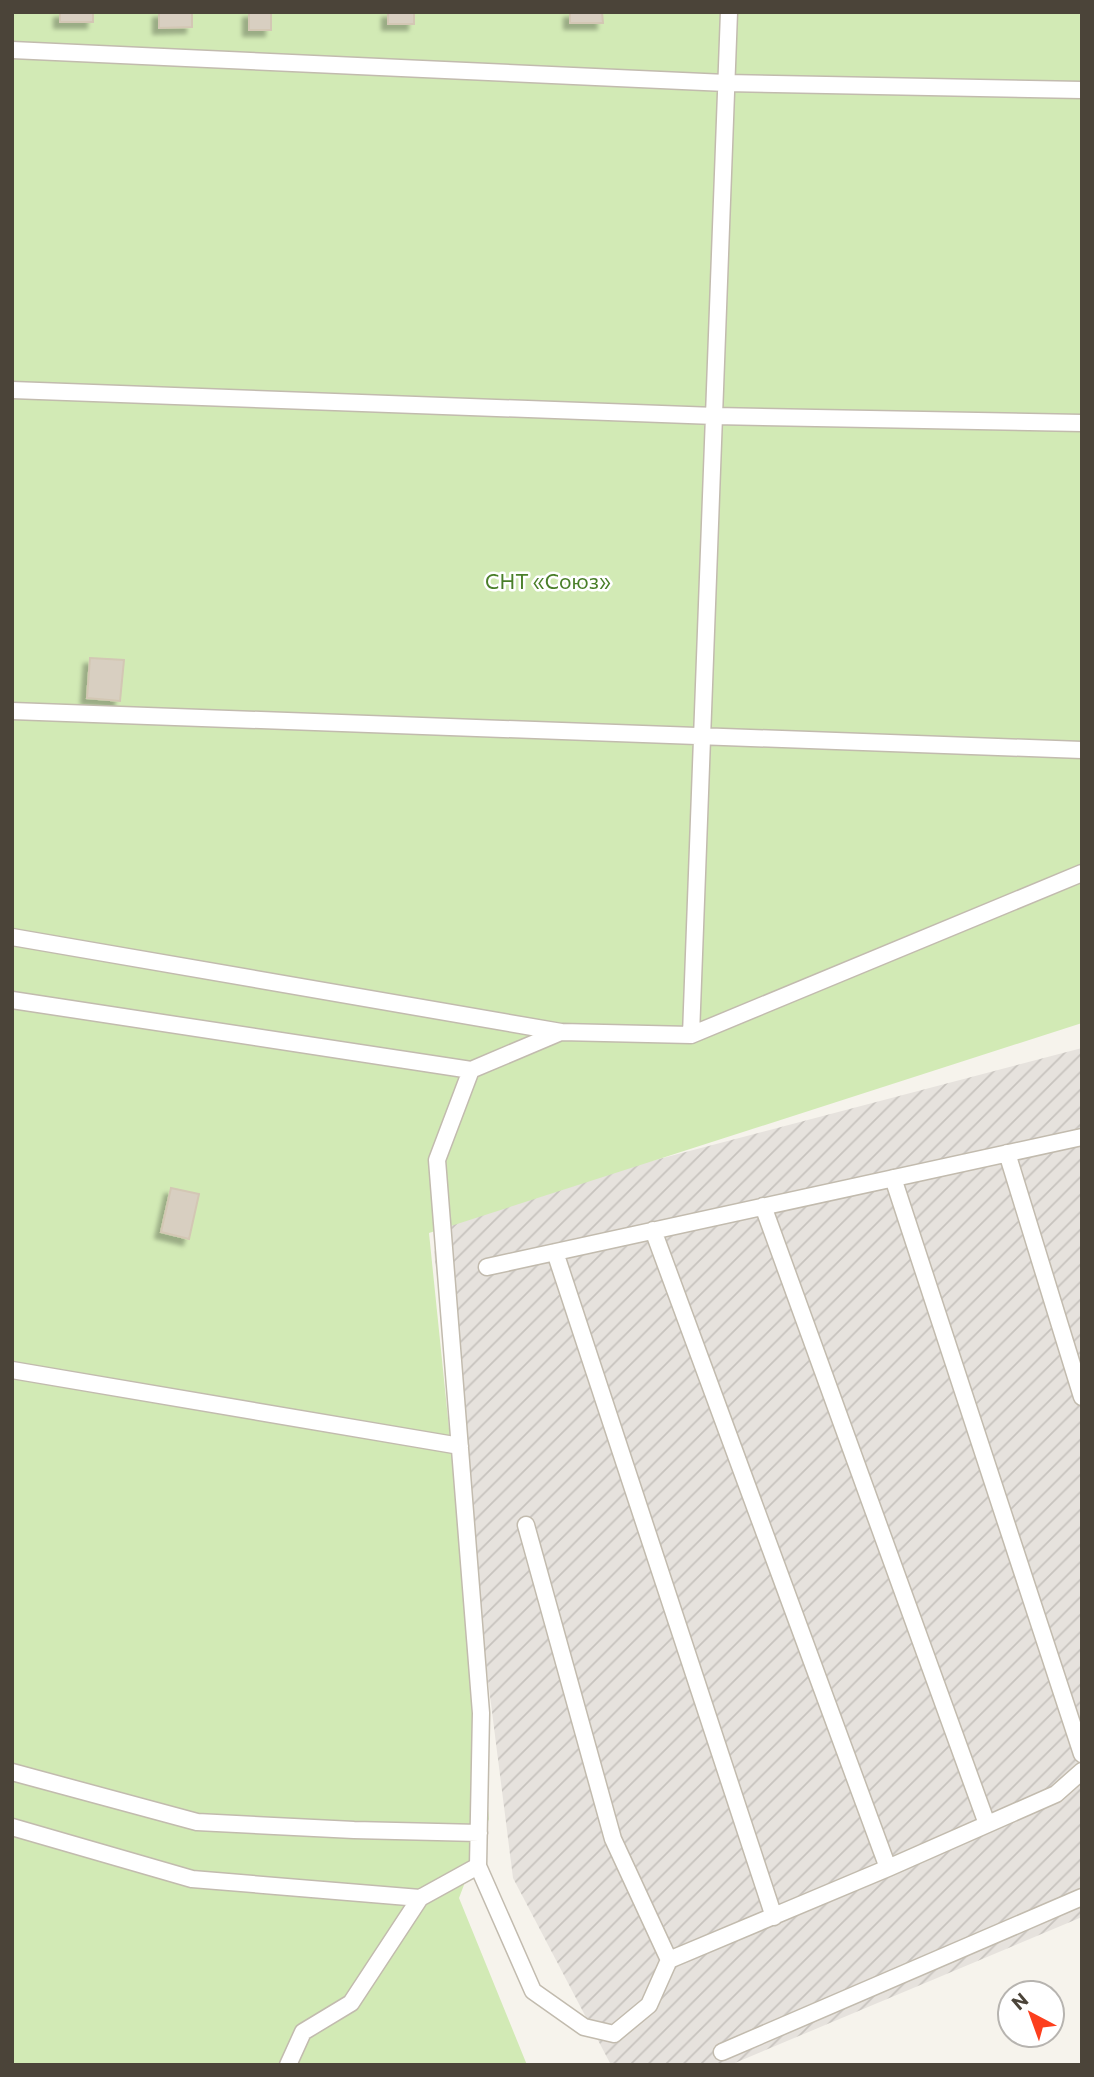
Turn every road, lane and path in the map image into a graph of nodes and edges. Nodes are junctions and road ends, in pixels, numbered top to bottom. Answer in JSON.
{"nodes":[{"id":1,"x":729,"y":12,"type":"edge"},
{"id":2,"x":12,"y":50,"type":"edge"},
{"id":3,"x":726,"y":83,"type":"junction"},
{"id":4,"x":1082,"y":90,"type":"edge"},
{"id":5,"x":12,"y":390,"type":"edge"},
{"id":6,"x":715,"y":416,"type":"junction"},
{"id":7,"x":1082,"y":423,"type":"edge"},
{"id":8,"x":12,"y":711,"type":"edge"},
{"id":9,"x":702,"y":736,"type":"junction"},
{"id":10,"x":1082,"y":750,"type":"edge"},
{"id":11,"x":1082,"y":873,"type":"edge"},
{"id":12,"x":12,"y":937,"type":"edge"},
{"id":13,"x":12,"y":1000,"type":"edge"},
{"id":14,"x":561,"y":1032,"type":"junction"},
{"id":15,"x":691,"y":1035,"type":"junction"},
{"id":16,"x":471,"y":1069,"type":"junction"},
{"id":17,"x":1082,"y":1137,"type":"edge"},
{"id":18,"x":1007,"y":1153,"type":"junction"},
{"id":19,"x":893,"y":1178,"type":"junction"},
{"id":20,"x":763,"y":1206,"type":"junction"},
{"id":21,"x":653,"y":1230,"type":"junction"},
{"id":22,"x":555,"y":1252,"type":"junction"},
{"id":23,"x":487,"y":1267,"type":"dead end"},
{"id":24,"x":12,"y":1370,"type":"edge"},
{"id":25,"x":1082,"y":1397,"type":"edge"},
{"id":26,"x":460,"y":1446,"type":"junction"},
{"id":27,"x":526,"y":1525,"type":"dead end"},
{"id":28,"x":1082,"y":1754,"type":"edge"},
{"id":29,"x":1082,"y":1771,"type":"edge"},
{"id":30,"x":12,"y":1772,"type":"edge"},
{"id":31,"x":988,"y":1824,"type":"junction"},
{"id":32,"x":12,"y":1827,"type":"edge"},
{"id":33,"x":480,"y":1833,"type":"junction"},
{"id":34,"x":478,"y":1866,"type":"junction"},
{"id":35,"x":888,"y":1868,"type":"junction"},
{"id":36,"x":1082,"y":1897,"type":"edge"},
{"id":37,"x":420,"y":1898,"type":"junction"},
{"id":38,"x":774,"y":1917,"type":"junction"},
{"id":39,"x":669,"y":1960,"type":"junction"},
{"id":40,"x":722,"y":2052,"type":"dead end"},
{"id":41,"x":288,"y":2065,"type":"edge"}],
"edges":[{"from":1,"to":3,"type":"lane"},
{"from":2,"to":3,"type":"lane"},
{"from":3,"to":4,"type":"lane"},
{"from":3,"to":6,"type":"lane"},
{"from":5,"to":6,"type":"lane"},
{"from":6,"to":7,"type":"lane"},
{"from":6,"to":9,"type":"lane"},
{"from":8,"to":9,"type":"lane"},
{"from":9,"to":10,"type":"lane"},
{"from":9,"to":15,"type":"lane"},
{"from":11,"to":15,"type":"lane"},
{"from":12,"to":14,"type":"lane"},
{"from":13,"to":16,"type":"lane"},
{"from":14,"to":15,"type":"lane"},
{"from":14,"to":16,"type":"lane"},
{"from":16,"to":26,"type":"lane"},
{"from":17,"to":18,"type":"lane"},
{"from":18,"to":19,"type":"lane"},
{"from":18,"to":25,"type":"lane"},
{"from":19,"to":20,"type":"lane"},
{"from":19,"to":28,"type":"lane"},
{"from":20,"to":21,"type":"lane"},
{"from":20,"to":31,"type":"lane"},
{"from":21,"to":22,"type":"lane"},
{"from":21,"to":35,"type":"lane"},
{"from":22,"to":23,"type":"lane"},
{"from":22,"to":38,"type":"lane"},
{"from":24,"to":26,"type":"lane"},
{"from":26,"to":33,"type":"lane"},
{"from":27,"to":39,"type":"lane"},
{"from":29,"to":31,"type":"lane"},
{"from":30,"to":33,"type":"lane"},
{"from":31,"to":35,"type":"lane"},
{"from":32,"to":37,"type":"lane"},
{"from":33,"to":34,"type":"lane"},
{"from":34,"to":37,"type":"lane"},
{"from":34,"to":39,"type":"lane"},
{"from":35,"to":38,"type":"lane"},
{"from":36,"to":40,"type":"lane"},
{"from":37,"to":41,"type":"lane"},
{"from":38,"to":39,"type":"lane"}]}
